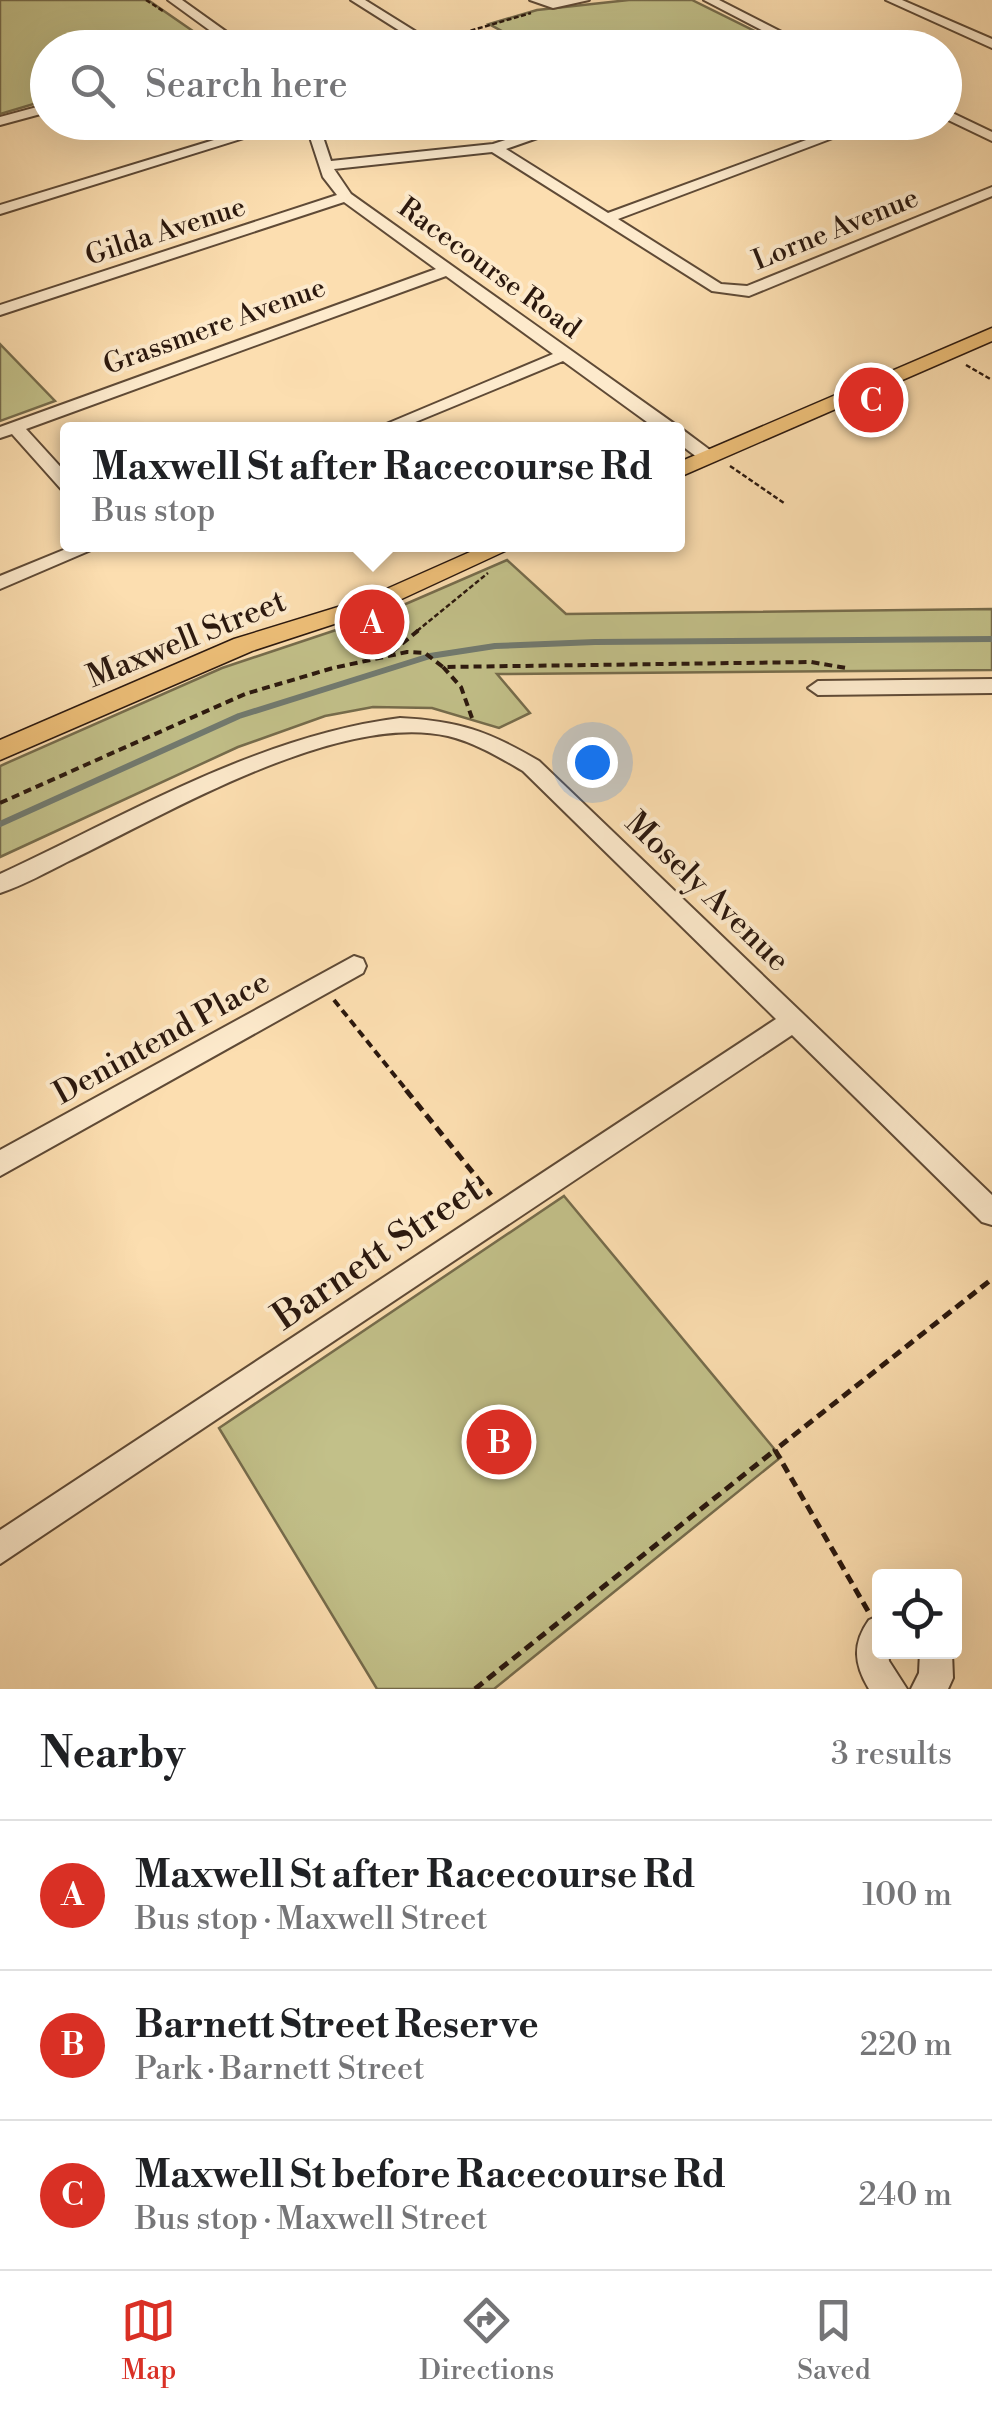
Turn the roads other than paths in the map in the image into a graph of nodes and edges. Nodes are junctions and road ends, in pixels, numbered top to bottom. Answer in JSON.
{"nodes":[{"id":1,"x":174,"y":0,"type":"edge"},
{"id":2,"x":358,"y":0,"type":"edge"},
{"id":3,"x":536,"y":0,"type":"edge"},
{"id":4,"x":583,"y":0,"type":"edge"},
{"id":5,"x":710,"y":0,"type":"edge"},
{"id":6,"x":892,"y":0,"type":"edge"},
{"id":7,"x":220,"y":30,"type":"edge"},
{"id":8,"x":408,"y":30,"type":"edge"},
{"id":9,"x":770,"y":30,"type":"edge"},
{"id":10,"x":960,"y":30,"type":"edge"},
{"id":11,"x":962,"y":31,"type":"edge"},
{"id":12,"x":992,"y":44,"type":"edge"},
{"id":13,"x":30,"y":113,"type":"edge"},
{"id":14,"x":0,"y":121,"type":"edge"},
{"id":15,"x":962,"y":123,"type":"edge"},
{"id":16,"x":992,"y":137,"type":"edge"},
{"id":17,"x":230,"y":140,"type":"edge"},
{"id":18,"x":317,"y":140,"type":"edge"},
{"id":19,"x":521,"y":140,"type":"edge"},
{"id":20,"x":820,"y":140,"type":"edge"},
{"id":21,"x":496,"y":148,"type":"junction"},
{"id":22,"x":326,"y":166,"type":"junction"},
{"id":23,"x":992,"y":191,"type":"edge"},
{"id":24,"x":346,"y":196,"type":"junction"},
{"id":25,"x":0,"y":210,"type":"edge"},
{"id":26,"x":608,"y":218,"type":"junction"},
{"id":27,"x":447,"y":270,"type":"junction"},
{"id":28,"x":0,"y":310,"type":"edge"},
{"id":29,"x":992,"y":334,"type":"edge"},
{"id":30,"x":564,"y":355,"type":"junction"},
{"id":31,"x":400,"y":422,"type":"edge"},
{"id":32,"x":659,"y":422,"type":"edge"},
{"id":33,"x":8,"y":430,"type":"edge"},
{"id":34,"x":685,"y":440,"type":"edge"},
{"id":35,"x":708,"y":457,"type":"junction"},
{"id":36,"x":685,"y":467,"type":"edge"},
{"id":37,"x":60,"y":478,"type":"edge"},
{"id":38,"x":77,"y":552,"type":"edge"},
{"id":39,"x":492,"y":552,"type":"edge"},
{"id":40,"x":0,"y":584,"type":"edge"},
{"id":41,"x":992,"y":686,"type":"edge"},
{"id":42,"x":818,"y":688,"type":"dead end"},
{"id":43,"x":0,"y":751,"type":"edge"},
{"id":44,"x":0,"y":884,"type":"edge"},
{"id":45,"x":354,"y":966,"type":"dead end"},
{"id":46,"x":795,"y":1020,"type":"junction"},
{"id":47,"x":0,"y":1164,"type":"edge"},
{"id":48,"x":992,"y":1212,"type":"edge"},
{"id":49,"x":0,"y":1548,"type":"edge"},
{"id":50,"x":872,"y":1641,"type":"edge"},
{"id":51,"x":937,"y":1659,"type":"edge"},
{"id":52,"x":890,"y":1689,"type":"edge"},
{"id":53,"x":930,"y":1689,"type":"edge"}],
"edges":[{"from":1,"to":7,"type":"street"},
{"from":2,"to":8,"type":"street"},
{"from":3,"to":4,"type":"street"},
{"from":5,"to":9,"type":"street"},
{"from":6,"to":10,"type":"street"},
{"from":11,"to":12,"type":"street"},
{"from":13,"to":14,"type":"street"},
{"from":15,"to":16,"type":"street"},
{"from":17,"to":25,"type":"street"},
{"from":18,"to":22,"type":"street","name":"Racecourse Road"},
{"from":19,"to":21,"type":"street"},
{"from":20,"to":26,"type":"street"},
{"from":21,"to":22,"type":"street"},
{"from":21,"to":26,"type":"street","name":"Lorne Avenue"},
{"from":22,"to":24,"type":"street","name":"Racecourse Road"},
{"from":23,"to":26,"type":"street","name":"Lorne Avenue"},
{"from":24,"to":27,"type":"street","name":"Racecourse Road"},
{"from":24,"to":28,"type":"street","name":"Gilda Avenue"},
{"from":27,"to":30,"type":"street","name":"Racecourse Road"},
{"from":27,"to":33,"type":"street","name":"Grassmere Avenue"},
{"from":29,"to":35,"type":"main road"},
{"from":30,"to":31,"type":"street"},
{"from":30,"to":32,"type":"street","name":"Racecourse Road"},
{"from":33,"to":37,"type":"street"},
{"from":34,"to":35,"type":"street"},
{"from":35,"to":36,"type":"main road"},
{"from":38,"to":40,"type":"street"},
{"from":39,"to":43,"type":"main road","name":"Maxwell Street"},
{"from":41,"to":42,"type":"street"},
{"from":44,"to":46,"type":"street","name":"Mosely Avenue"},
{"from":45,"to":47,"type":"street","name":"Denintend Place"},
{"from":46,"to":48,"type":"street","name":"Mosely Avenue"},
{"from":46,"to":49,"type":"street","name":"Barnett Street"},
{"from":50,"to":52,"type":"street"},
{"from":51,"to":53,"type":"street"}]}
